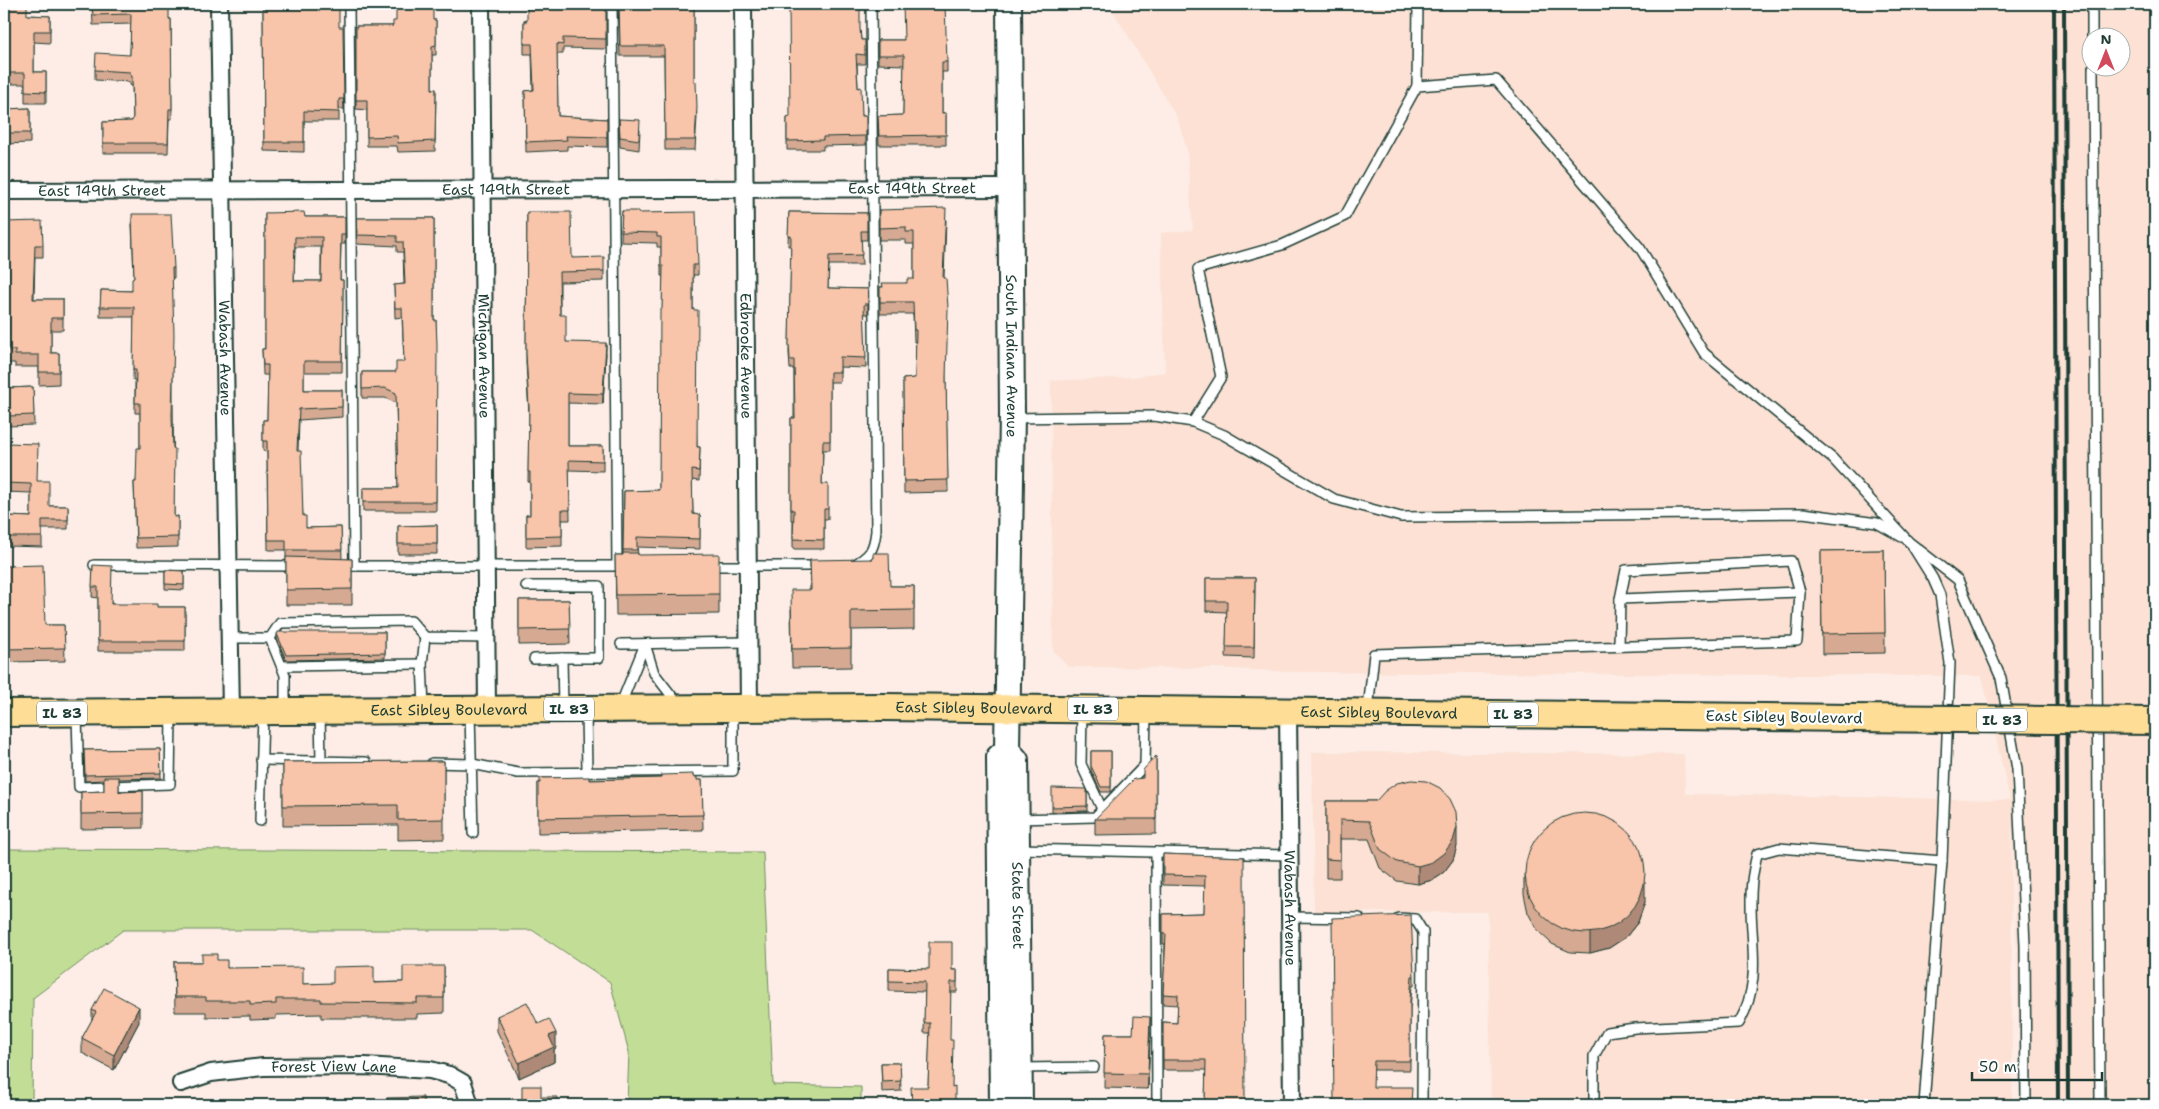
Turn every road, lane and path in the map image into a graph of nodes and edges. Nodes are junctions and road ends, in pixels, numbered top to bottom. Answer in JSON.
{"nodes":[{"id":1,"x":219,"y":4,"type":"edge"},
{"id":2,"x":349,"y":4,"type":"edge"},
{"id":3,"x":481,"y":4,"type":"edge"},
{"id":4,"x":612,"y":4,"type":"edge"},
{"id":5,"x":743,"y":4,"type":"edge"},
{"id":6,"x":871,"y":4,"type":"edge"},
{"id":7,"x":1009,"y":4,"type":"edge"},
{"id":8,"x":1418,"y":4,"type":"edge"},
{"id":9,"x":2092,"y":4,"type":"edge"},
{"id":10,"x":2092,"y":28,"type":"edge"},
{"id":11,"x":2093,"y":78,"type":"edge"},
{"id":12,"x":1417,"y":86,"type":"junction"},
{"id":13,"x":872,"y":188,"type":"junction"},
{"id":14,"x":1010,"y":188,"type":"junction"},
{"id":15,"x":614,"y":189,"type":"junction"},
{"id":16,"x":745,"y":189,"type":"junction"},
{"id":17,"x":351,"y":190,"type":"junction"},
{"id":18,"x":483,"y":190,"type":"junction"},
{"id":19,"x":4,"y":191,"type":"edge"},
{"id":20,"x":221,"y":191,"type":"junction"},
{"id":21,"x":1012,"y":418,"type":"junction"},
{"id":22,"x":1192,"y":422,"type":"junction"},
{"id":23,"x":1909,"y":542,"type":"junction"},
{"id":24,"x":94,"y":565,"type":"edge"},
{"id":25,"x":229,"y":565,"type":"junction"},
{"id":26,"x":306,"y":566,"type":"edge"},
{"id":27,"x":335,"y":566,"type":"edge"},
{"id":28,"x":354,"y":566,"type":"junction"},
{"id":29,"x":617,"y":566,"type":"junction"},
{"id":30,"x":636,"y":566,"type":"edge"},
{"id":31,"x":701,"y":566,"type":"edge"},
{"id":32,"x":748,"y":566,"type":"junction"},
{"id":33,"x":486,"y":567,"type":"junction"},
{"id":34,"x":526,"y":586,"type":"dead end"},
{"id":35,"x":1800,"y":592,"type":"junction"},
{"id":36,"x":1620,"y":600,"type":"junction"},
{"id":37,"x":425,"y":637,"type":"junction"},
{"id":38,"x":230,"y":638,"type":"junction"},
{"id":39,"x":270,"y":638,"type":"junction"},
{"id":40,"x":486,"y":638,"type":"junction"},
{"id":41,"x":748,"y":642,"type":"junction"},
{"id":42,"x":621,"y":644,"type":"dead end"},
{"id":43,"x":645,"y":644,"type":"junction"},
{"id":44,"x":1619,"y":646,"type":"junction"},
{"id":45,"x":562,"y":658,"type":"junction"},
{"id":46,"x":534,"y":659,"type":"dead end"},
{"id":47,"x":422,"y":664,"type":"junction"},
{"id":48,"x":282,"y":666,"type":"junction"},
{"id":49,"x":741,"y":708,"type":"junction"},
{"id":50,"x":1009,"y":708,"type":"junction"},
{"id":51,"x":1082,"y":708,"type":"junction"},
{"id":52,"x":574,"y":709,"type":"junction"},
{"id":53,"x":619,"y":709,"type":"junction"},
{"id":54,"x":682,"y":709,"type":"junction"},
{"id":55,"x":1146,"y":709,"type":"junction"},
{"id":56,"x":424,"y":710,"type":"junction"},
{"id":57,"x":479,"y":710,"type":"junction"},
{"id":58,"x":1288,"y":710,"type":"junction"},
{"id":59,"x":274,"y":711,"type":"junction"},
{"id":60,"x":320,"y":711,"type":"junction"},
{"id":61,"x":77,"y":712,"type":"junction"},
{"id":62,"x":171,"y":712,"type":"junction"},
{"id":63,"x":231,"y":712,"type":"junction"},
{"id":64,"x":1368,"y":712,"type":"junction"},
{"id":65,"x":4,"y":713,"type":"edge"},
{"id":66,"x":2155,"y":721,"type":"edge"},
{"id":67,"x":1003,"y":753,"type":"junction"},
{"id":68,"x":261,"y":760,"type":"junction"},
{"id":69,"x":321,"y":761,"type":"junction"},
{"id":70,"x":378,"y":762,"type":"edge"},
{"id":71,"x":425,"y":763,"type":"edge"},
{"id":72,"x":472,"y":764,"type":"junction"},
{"id":73,"x":587,"y":772,"type":"junction"},
{"id":74,"x":1102,"y":809,"type":"junction"},
{"id":75,"x":1017,"y":819,"type":"junction"},
{"id":76,"x":260,"y":821,"type":"dead end"},
{"id":77,"x":473,"y":833,"type":"dead end"},
{"id":78,"x":1018,"y":849,"type":"junction"},
{"id":79,"x":1156,"y":852,"type":"junction"},
{"id":80,"x":1290,"y":855,"type":"junction"},
{"id":81,"x":1942,"y":861,"type":"junction"},
{"id":82,"x":1290,"y":917,"type":"junction"},
{"id":83,"x":1367,"y":918,"type":"edge"},
{"id":84,"x":1386,"y":918,"type":"edge"},
{"id":85,"x":1094,"y":1067,"type":"dead end"},
{"id":86,"x":1020,"y":1068,"type":"junction"},
{"id":87,"x":181,"y":1083,"type":"dead end"},
{"id":88,"x":470,"y":1105,"type":"edge"},
{"id":89,"x":1002,"y":1105,"type":"edge"},
{"id":90,"x":1020,"y":1105,"type":"edge"},
{"id":91,"x":1156,"y":1105,"type":"edge"},
{"id":92,"x":1292,"y":1105,"type":"edge"},
{"id":93,"x":1422,"y":1105,"type":"edge"},
{"id":94,"x":1594,"y":1105,"type":"edge"},
{"id":95,"x":1924,"y":1105,"type":"edge"},
{"id":96,"x":2026,"y":1105,"type":"edge"},
{"id":97,"x":2100,"y":1105,"type":"edge"}],
"edges":[{"from":1,"to":20,"type":"street","name":"Wabash Avenue"},
{"from":2,"to":17,"type":"lane"},
{"from":3,"to":18,"type":"street","name":"Michigan Avenue"},
{"from":4,"to":15,"type":"lane"},
{"from":5,"to":16,"type":"street","name":"Edbrooke Avenue"},
{"from":6,"to":13,"type":"lane"},
{"from":7,"to":14,"type":"main road","name":"South Indiana Avenue"},
{"from":8,"to":12,"type":"lane"},
{"from":9,"to":10,"type":"lane"},
{"from":11,"to":97,"type":"lane"},
{"from":12,"to":22,"type":"lane"},
{"from":12,"to":23,"type":"lane"},
{"from":13,"to":14,"type":"street","name":"East 149th Street"},
{"from":13,"to":16,"type":"street","name":"East 149th Street"},
{"from":13,"to":32,"type":"lane"},
{"from":14,"to":21,"type":"main road","name":"South Indiana Avenue"},
{"from":15,"to":16,"type":"street","name":"East 149th Street"},
{"from":15,"to":18,"type":"street","name":"East 149th Street"},
{"from":15,"to":29,"type":"lane"},
{"from":16,"to":32,"type":"street","name":"Edbrooke Avenue"},
{"from":17,"to":18,"type":"street","name":"East 149th Street"},
{"from":17,"to":20,"type":"street","name":"East 149th Street"},
{"from":17,"to":28,"type":"lane"},
{"from":18,"to":33,"type":"street","name":"Michigan Avenue"},
{"from":19,"to":20,"type":"street","name":"East 149th Street"},
{"from":20,"to":25,"type":"street","name":"Wabash Avenue"},
{"from":21,"to":22,"type":"lane"},
{"from":21,"to":50,"type":"main road","name":"South Indiana Avenue"},
{"from":22,"to":23,"type":"lane"},
{"from":23,"to":81,"type":"lane"},
{"from":23,"to":96,"type":"lane"},
{"from":24,"to":25,"type":"lane"},
{"from":25,"to":26,"type":"lane"},
{"from":25,"to":38,"type":"street","name":"Wabash Avenue"},
{"from":27,"to":28,"type":"lane"},
{"from":28,"to":33,"type":"lane"},
{"from":29,"to":30,"type":"lane"},
{"from":29,"to":33,"type":"lane"},
{"from":31,"to":32,"type":"lane"},
{"from":32,"to":41,"type":"street","name":"Edbrooke Avenue"},
{"from":33,"to":40,"type":"street","name":"Michigan Avenue"},
{"from":34,"to":45,"type":"lane"},
{"from":35,"to":36,"type":"lane"},
{"from":35,"to":36,"type":"lane"},
{"from":35,"to":44,"type":"lane"},
{"from":36,"to":44,"type":"lane"},
{"from":37,"to":39,"type":"lane"},
{"from":37,"to":40,"type":"lane"},
{"from":37,"to":47,"type":"lane"},
{"from":38,"to":39,"type":"lane"},
{"from":38,"to":63,"type":"street","name":"Wabash Avenue"},
{"from":39,"to":48,"type":"lane"},
{"from":40,"to":57,"type":"street","name":"Michigan Avenue"},
{"from":41,"to":43,"type":"lane"},
{"from":41,"to":49,"type":"street","name":"Edbrooke Avenue"},
{"from":42,"to":43,"type":"lane"},
{"from":43,"to":53,"type":"lane"},
{"from":43,"to":54,"type":"lane"},
{"from":44,"to":64,"type":"lane"},
{"from":45,"to":46,"type":"lane"},
{"from":45,"to":52,"type":"lane"},
{"from":47,"to":48,"type":"lane"},
{"from":47,"to":56,"type":"lane"},
{"from":48,"to":59,"type":"lane"},
{"from":49,"to":50,"type":"main road","name":"East Sibley Boulevard","number":"IL 83"},
{"from":49,"to":54,"type":"main road","name":"East Sibley Boulevard","number":"IL 83"},
{"from":49,"to":73,"type":"lane"},
{"from":50,"to":51,"type":"main road","name":"East Sibley Boulevard","number":"IL 83"},
{"from":50,"to":67,"type":"main road","name":"State Street"},
{"from":51,"to":55,"type":"main road","name":"East Sibley Boulevard","number":"IL 83"},
{"from":51,"to":74,"type":"lane"},
{"from":52,"to":53,"type":"main road","name":"East Sibley Boulevard","number":"IL 83"},
{"from":52,"to":57,"type":"main road","name":"East Sibley Boulevard","number":"IL 83"},
{"from":52,"to":73,"type":"lane"},
{"from":53,"to":54,"type":"main road","name":"East Sibley Boulevard","number":"IL 83"},
{"from":55,"to":58,"type":"main road","name":"East Sibley Boulevard","number":"IL 83"},
{"from":55,"to":74,"type":"lane"},
{"from":56,"to":57,"type":"main road","name":"East Sibley Boulevard","number":"IL 83"},
{"from":56,"to":60,"type":"main road","name":"East Sibley Boulevard","number":"IL 83"},
{"from":57,"to":72,"type":"lane"},
{"from":58,"to":64,"type":"main road","name":"East Sibley Boulevard","number":"IL 83"},
{"from":58,"to":80,"type":"street","name":"Wabash Avenue"},
{"from":59,"to":60,"type":"main road","name":"East Sibley Boulevard","number":"IL 83"},
{"from":59,"to":63,"type":"main road","name":"East Sibley Boulevard","number":"IL 83"},
{"from":59,"to":68,"type":"lane"},
{"from":60,"to":69,"type":"lane"},
{"from":61,"to":62,"type":"main road","name":"East Sibley Boulevard","number":"IL 83"},
{"from":61,"to":62,"type":"lane"},
{"from":61,"to":65,"type":"main road","name":"East Sibley Boulevard","number":"IL 83"},
{"from":62,"to":63,"type":"main road","name":"East Sibley Boulevard","number":"IL 83"},
{"from":64,"to":66,"type":"main road","name":"East Sibley Boulevard","number":"IL 83","bridge":true},
{"from":67,"to":75,"type":"main road","name":"State Street"},
{"from":67,"to":89,"type":"main road","name":"State Street"},
{"from":68,"to":69,"type":"lane"},
{"from":68,"to":76,"type":"lane"},
{"from":69,"to":70,"type":"lane"},
{"from":71,"to":72,"type":"lane"},
{"from":72,"to":73,"type":"lane"},
{"from":72,"to":77,"type":"lane"},
{"from":74,"to":75,"type":"lane"},
{"from":75,"to":78,"type":"main road","name":"State Street"},
{"from":78,"to":79,"type":"lane"},
{"from":78,"to":86,"type":"main road","name":"State Street"},
{"from":79,"to":80,"type":"lane"},
{"from":79,"to":91,"type":"lane"},
{"from":80,"to":82,"type":"street","name":"Wabash Avenue"},
{"from":81,"to":94,"type":"lane"},
{"from":81,"to":95,"type":"lane"},
{"from":82,"to":83,"type":"lane"},
{"from":82,"to":92,"type":"street","name":"Wabash Avenue"},
{"from":84,"to":93,"type":"lane"},
{"from":85,"to":86,"type":"lane"},
{"from":86,"to":90,"type":"main road","name":"State Street"},
{"from":87,"to":88,"type":"street","name":"Forest View Lane"}]}
